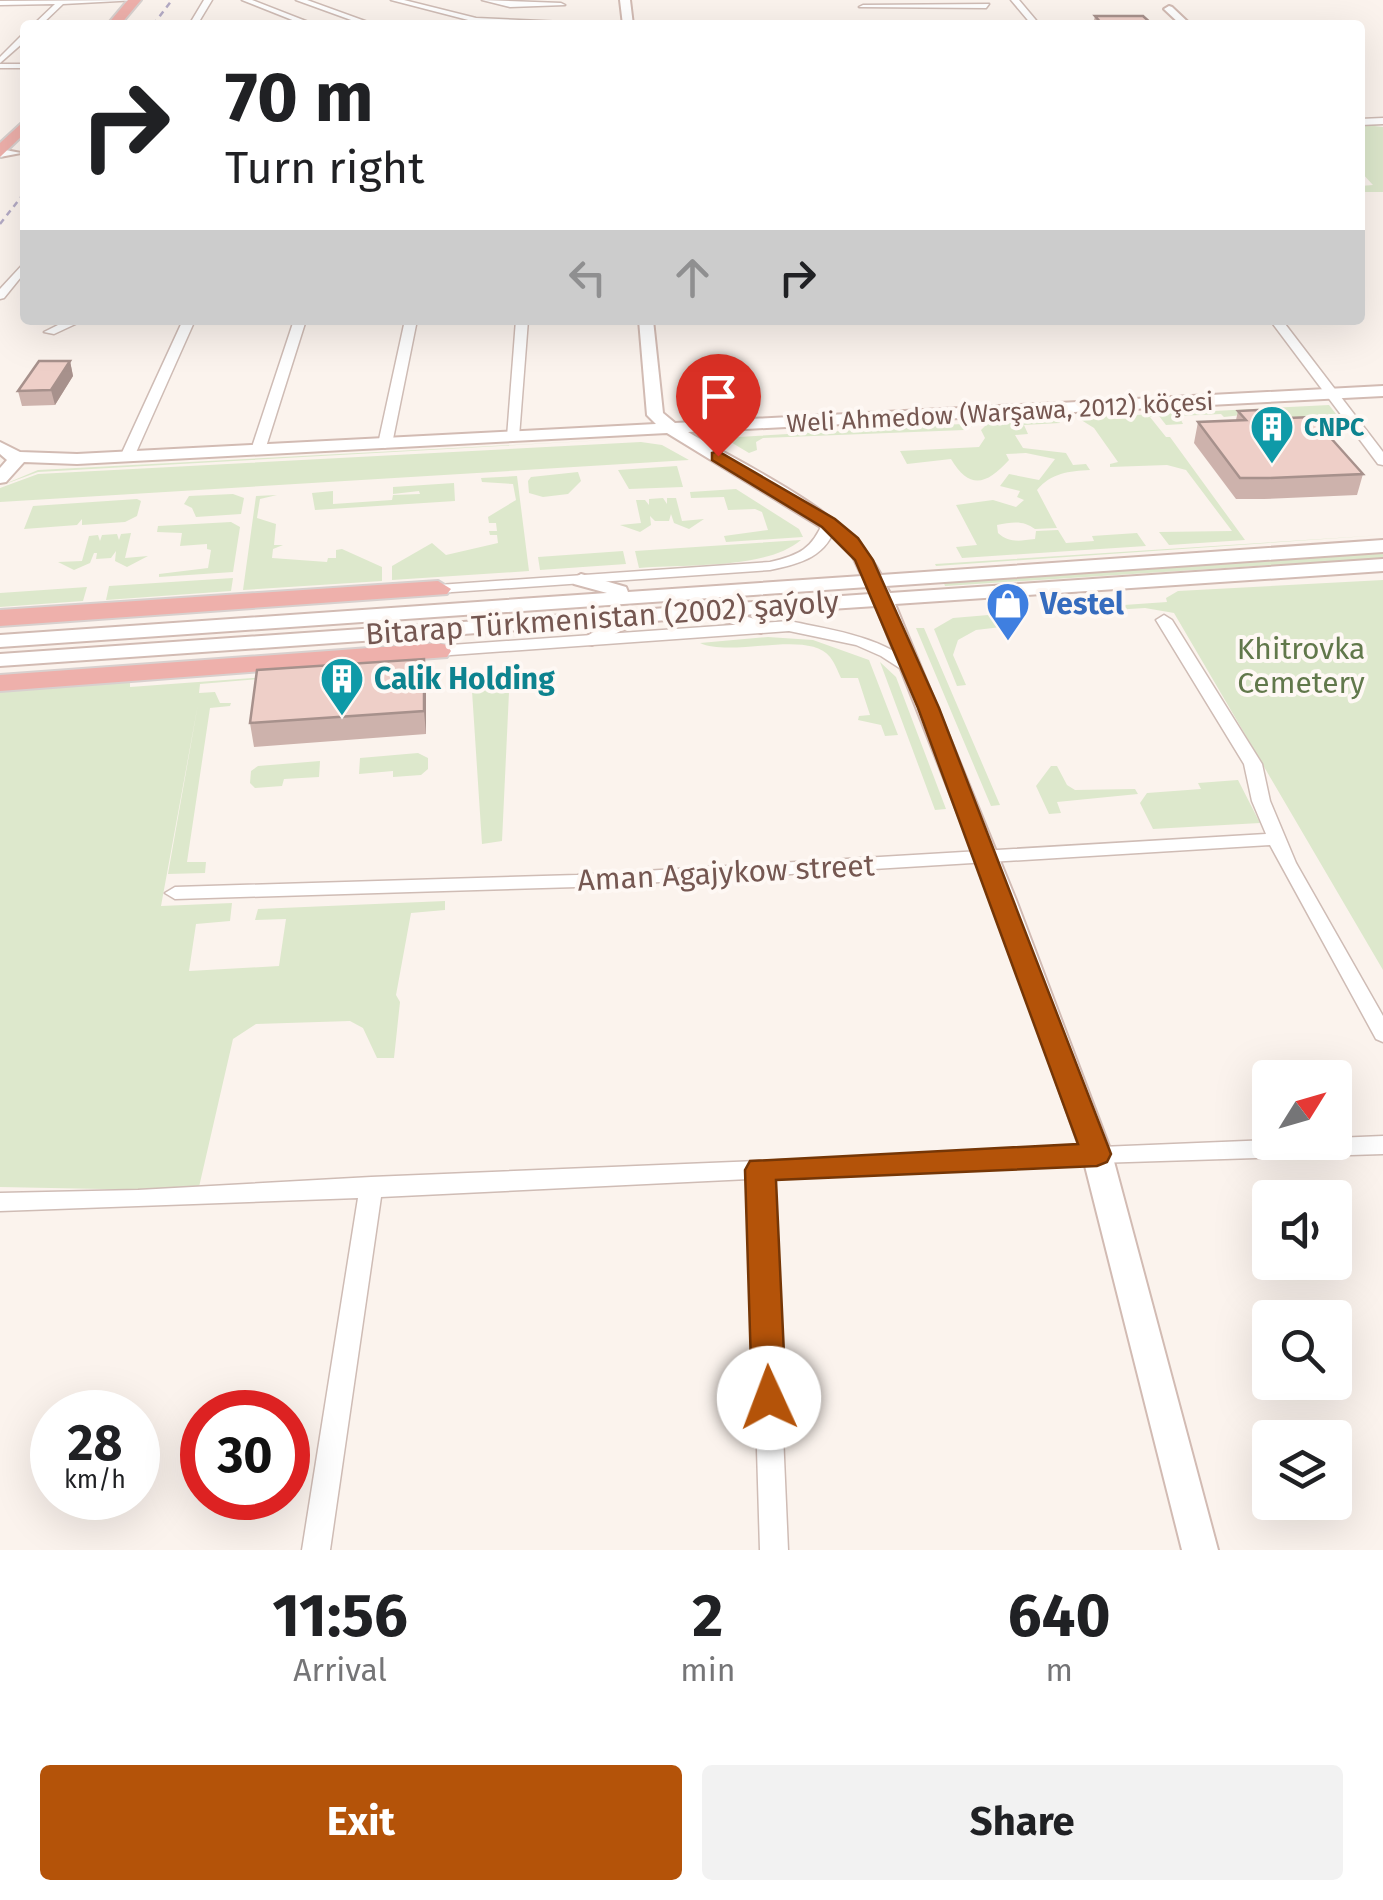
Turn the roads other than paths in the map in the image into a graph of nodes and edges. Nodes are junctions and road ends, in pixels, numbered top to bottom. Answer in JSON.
{"nodes":[{"id":1,"x":134,"y":0,"type":"edge"},
{"id":2,"x":144,"y":0,"type":"edge"},
{"id":3,"x":246,"y":0,"type":"edge"},
{"id":4,"x":300,"y":0,"type":"edge"},
{"id":5,"x":396,"y":0,"type":"edge"},
{"id":6,"x":1015,"y":0,"type":"edge"},
{"id":7,"x":62,"y":1,"type":"edge"},
{"id":8,"x":490,"y":1,"type":"edge"},
{"id":9,"x":561,"y":2,"type":"edge"},
{"id":10,"x":0,"y":3,"type":"edge"},
{"id":11,"x":862,"y":6,"type":"edge"},
{"id":12,"x":986,"y":6,"type":"dead end"},
{"id":13,"x":943,"y":7,"type":"junction"},
{"id":14,"x":1169,"y":8,"type":"dead end"},
{"id":15,"x":282,"y":14,"type":"junction"},
{"id":16,"x":950,"y":16,"type":"dead end"},
{"id":17,"x":43,"y":20,"type":"edge"},
{"id":18,"x":116,"y":20,"type":"edge"},
{"id":19,"x":127,"y":20,"type":"edge"},
{"id":20,"x":279,"y":20,"type":"edge"},
{"id":21,"x":298,"y":20,"type":"edge"},
{"id":22,"x":358,"y":20,"type":"edge"},
{"id":23,"x":476,"y":20,"type":"edge"},
{"id":24,"x":1032,"y":20,"type":"edge"},
{"id":25,"x":1181,"y":20,"type":"edge"},
{"id":26,"x":20,"y":42,"type":"edge"},
{"id":27,"x":0,"y":64,"type":"edge"},
{"id":28,"x":10,"y":150,"type":"edge"},
{"id":29,"x":0,"y":169,"type":"edge"},
{"id":30,"x":20,"y":270,"type":"edge"},
{"id":31,"x":0,"y":296,"type":"edge"},
{"id":32,"x":66,"y":325,"type":"edge"},
{"id":33,"x":187,"y":325,"type":"edge"},
{"id":34,"x":298,"y":325,"type":"edge"},
{"id":35,"x":411,"y":325,"type":"edge"},
{"id":36,"x":522,"y":325,"type":"edge"},
{"id":37,"x":646,"y":325,"type":"edge"},
{"id":38,"x":1280,"y":325,"type":"edge"},
{"id":39,"x":50,"y":332,"type":"dead end"},
{"id":40,"x":1383,"y":392,"type":"edge"},
{"id":41,"x":1333,"y":394,"type":"junction"},
{"id":42,"x":672,"y":430,"type":"junction"},
{"id":43,"x":513,"y":437,"type":"junction"},
{"id":44,"x":386,"y":444,"type":"junction"},
{"id":45,"x":258,"y":450,"type":"junction"},
{"id":46,"x":127,"y":457,"type":"junction"},
{"id":47,"x":1383,"y":461,"type":"edge"},
{"id":48,"x":6,"y":464,"type":"edge"},
{"id":49,"x":829,"y":523,"type":"junction"},
{"id":50,"x":1383,"y":546,"type":"edge"},
{"id":51,"x":1383,"y":564,"type":"edge"},
{"id":52,"x":741,"y":570,"type":"junction"},
{"id":53,"x":581,"y":580,"type":"junction"},
{"id":54,"x":878,"y":588,"type":"junction"},
{"id":55,"x":438,"y":590,"type":"joint"},
{"id":56,"x":703,"y":601,"type":"junction"},
{"id":57,"x":640,"y":606,"type":"junction"},
{"id":58,"x":0,"y":618,"type":"edge"},
{"id":59,"x":1164,"y":620,"type":"dead end"},
{"id":60,"x":760,"y":627,"type":"junction"},
{"id":61,"x":592,"y":639,"type":"junction"},
{"id":62,"x":0,"y":641,"type":"edge"},
{"id":63,"x":438,"y":651,"type":"joint"},
{"id":64,"x":0,"y":660,"type":"edge"},
{"id":65,"x":915,"y":674,"type":"junction"},
{"id":66,"x":0,"y":683,"type":"edge"},
{"id":67,"x":1276,"y":838,"type":"junction"},
{"id":68,"x":988,"y":859,"type":"junction"},
{"id":69,"x":175,"y":893,"type":"dead end"},
{"id":70,"x":1383,"y":1034,"type":"edge"},
{"id":71,"x":1383,"y":1145,"type":"edge"},
{"id":72,"x":1097,"y":1154,"type":"junction"},
{"id":73,"x":760,"y":1170,"type":"junction"},
{"id":74,"x":370,"y":1186,"type":"junction"},
{"id":75,"x":0,"y":1202,"type":"edge"},
{"id":76,"x":316,"y":1550,"type":"edge"},
{"id":77,"x":774,"y":1550,"type":"edge"},
{"id":78,"x":1200,"y":1550,"type":"edge"}],
"edges":[{"from":1,"to":7,"type":"street"},
{"from":1,"to":18,"type":"highway"},
{"from":2,"to":19,"type":"highway"},
{"from":3,"to":15,"type":"street"},
{"from":4,"to":22,"type":"street"},
{"from":5,"to":23,"type":"street"},
{"from":6,"to":24,"type":"street"},
{"from":7,"to":10,"type":"street"},
{"from":7,"to":17,"type":"street"},
{"from":8,"to":9,"type":"street"},
{"from":11,"to":13,"type":"street"},
{"from":12,"to":13,"type":"street"},
{"from":13,"to":16,"type":"street"},
{"from":14,"to":25,"type":"street"},
{"from":15,"to":20,"type":"street"},
{"from":15,"to":21,"type":"street"},
{"from":26,"to":27,"type":"street"},
{"from":28,"to":29,"type":"highway"},
{"from":30,"to":31,"type":"street"},
{"from":32,"to":39,"type":"street"},
{"from":33,"to":46,"type":"street"},
{"from":34,"to":45,"type":"street"},
{"from":35,"to":44,"type":"street"},
{"from":36,"to":43,"type":"street"},
{"from":37,"to":42,"type":"street"},
{"from":38,"to":41,"type":"street"},
{"from":40,"to":41,"type":"street","name":"Weli Ahmedow (Warşawa, 2012) köçesi"},
{"from":41,"to":42,"type":"street","name":"Weli Ahmedow (Warşawa, 2012) köçesi"},
{"from":41,"to":47,"type":"street"},
{"from":42,"to":43,"type":"street","name":"Weli Ahmedow (Warşawa, 2012) köçesi"},
{"from":42,"to":49,"type":"street"},
{"from":43,"to":44,"type":"street","name":"Weli Ahmedow (Warşawa, 2012) köçesi"},
{"from":44,"to":45,"type":"street","name":"Weli Ahmedow (Warşawa, 2012) köçesi"},
{"from":45,"to":46,"type":"street","name":"Weli Ahmedow (Warşawa, 2012) köçesi"},
{"from":46,"to":48,"type":"street","name":"Weli Ahmedow (Warşawa, 2012) köçesi"},
{"from":49,"to":52,"type":"street"},
{"from":49,"to":54,"type":"street"},
{"from":50,"to":54,"type":"street","name":"Bitarap Türkmenistan (2002) şaýoly"},
{"from":51,"to":54,"type":"street","name":"Bitarap Türkmenistan (2002) şaýoly"},
{"from":52,"to":53,"type":"street"},
{"from":52,"to":56,"type":"street"},
{"from":53,"to":55,"type":"street"},
{"from":53,"to":57,"type":"street"},
{"from":54,"to":56,"type":"street","name":"Bitarap Türkmenistan (2002) şaýoly"},
{"from":54,"to":65,"type":"street"},
{"from":55,"to":58,"type":"highway"},
{"from":56,"to":57,"type":"street","name":"Bitarap Türkmenistan (2002) şaýoly"},
{"from":56,"to":60,"type":"street"},
{"from":57,"to":61,"type":"street"},
{"from":57,"to":62,"type":"street","name":"Bitarap Türkmenistan (2002) şaýoly"},
{"from":57,"to":64,"type":"street","name":"Bitarap Türkmenistan (2002) şaýoly"},
{"from":59,"to":67,"type":"street"},
{"from":60,"to":61,"type":"street"},
{"from":60,"to":65,"type":"street"},
{"from":61,"to":63,"type":"street"},
{"from":63,"to":66,"type":"highway"},
{"from":65,"to":68,"type":"street"},
{"from":67,"to":68,"type":"street","name":"Aman Agajykow street"},
{"from":67,"to":70,"type":"street"},
{"from":68,"to":69,"type":"street","name":"Aman Agajykow street"},
{"from":68,"to":72,"type":"street"},
{"from":71,"to":72,"type":"street"},
{"from":72,"to":73,"type":"street"},
{"from":72,"to":78,"type":"street"},
{"from":73,"to":74,"type":"street"},
{"from":73,"to":77,"type":"street"},
{"from":74,"to":75,"type":"street"},
{"from":74,"to":76,"type":"street"}]}
